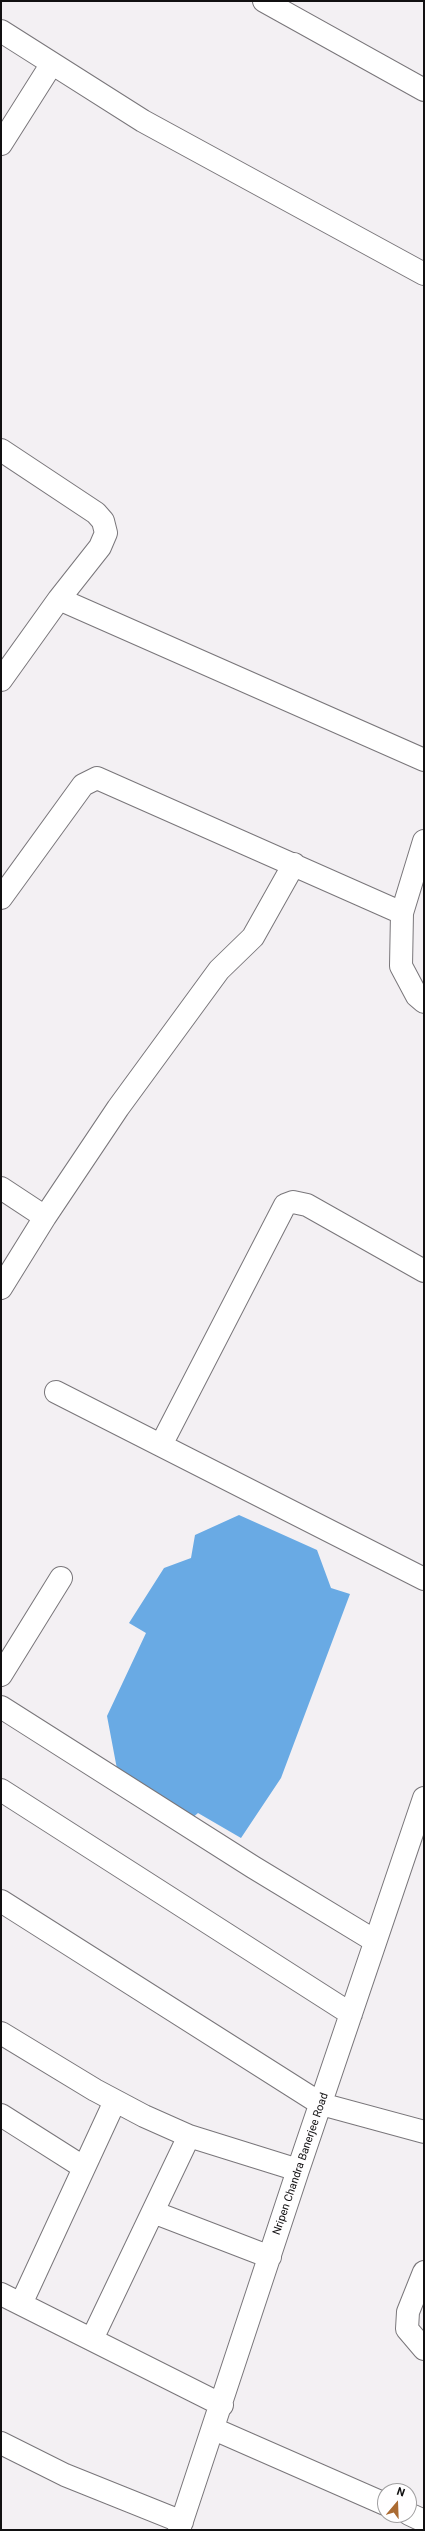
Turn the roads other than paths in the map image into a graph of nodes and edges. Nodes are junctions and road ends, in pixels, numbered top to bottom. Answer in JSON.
{"nodes":[{"id":1,"x":264,"y":1,"type":"edge"},
{"id":2,"x":1,"y":31,"type":"edge"},
{"id":3,"x":51,"y":65,"type":"junction"},
{"id":4,"x":424,"y":90,"type":"edge"},
{"id":5,"x":1,"y":144,"type":"edge"},
{"id":6,"x":424,"y":274,"type":"edge"},
{"id":7,"x":1,"y":450,"type":"edge"},
{"id":8,"x":59,"y":599,"type":"junction"},
{"id":9,"x":1,"y":680,"type":"edge"},
{"id":10,"x":424,"y":760,"type":"edge"},
{"id":11,"x":424,"y":841,"type":"edge"},
{"id":12,"x":294,"y":864,"type":"junction"},
{"id":13,"x":1,"y":898,"type":"edge"},
{"id":14,"x":402,"y":913,"type":"junction"},
{"id":15,"x":424,"y":1002,"type":"edge"},
{"id":16,"x":1,"y":1188,"type":"edge"},
{"id":17,"x":45,"y":1216,"type":"junction"},
{"id":18,"x":424,"y":1271,"type":"edge"},
{"id":19,"x":1,"y":1288,"type":"edge"},
{"id":20,"x":56,"y":1392,"type":"dead end"},
{"id":21,"x":161,"y":1445,"type":"junction"},
{"id":22,"x":61,"y":1578,"type":"dead end"},
{"id":23,"x":424,"y":1579,"type":"edge"},
{"id":24,"x":1,"y":1675,"type":"edge"},
{"id":25,"x":1,"y":1707,"type":"edge"},
{"id":26,"x":1,"y":1790,"type":"edge"},
{"id":27,"x":424,"y":1798,"type":"edge"},
{"id":28,"x":2,"y":1904,"type":"edge"},
{"id":29,"x":375,"y":1941,"type":"junction"},
{"id":30,"x":351,"y":2014,"type":"junction"},
{"id":31,"x":1,"y":2033,"type":"edge"},
{"id":32,"x":115,"y":2101,"type":"junction"},
{"id":33,"x":321,"y":2104,"type":"junction"},
{"id":34,"x":1,"y":2116,"type":"edge"},
{"id":35,"x":424,"y":2132,"type":"edge"},
{"id":36,"x":189,"y":2136,"type":"junction"},
{"id":37,"x":83,"y":2167,"type":"junction"},
{"id":38,"x":298,"y":2170,"type":"junction"},
{"id":39,"x":153,"y":2212,"type":"junction"},
{"id":40,"x":270,"y":2257,"type":"junction"},
{"id":41,"x":424,"y":2272,"type":"edge"},
{"id":42,"x":1,"y":2294,"type":"edge"},
{"id":43,"x":21,"y":2304,"type":"junction"},
{"id":44,"x":92,"y":2339,"type":"junction"},
{"id":45,"x":424,"y":2349,"type":"edge"},
{"id":46,"x":222,"y":2405,"type":"junction"},
{"id":47,"x":214,"y":2429,"type":"junction"},
{"id":48,"x":1,"y":2443,"type":"edge"},
{"id":49,"x":377,"y":2500,"type":"edge"},
{"id":50,"x":181,"y":2526,"type":"edge"}],
"edges":[{"from":1,"to":4,"type":"street"},
{"from":2,"to":3,"type":"street"},
{"from":3,"to":5,"type":"street"},
{"from":3,"to":6,"type":"street"},
{"from":7,"to":8,"type":"street"},
{"from":8,"to":9,"type":"street"},
{"from":8,"to":10,"type":"street"},
{"from":11,"to":14,"type":"street"},
{"from":12,"to":13,"type":"street"},
{"from":12,"to":14,"type":"street"},
{"from":12,"to":17,"type":"street"},
{"from":14,"to":15,"type":"street"},
{"from":16,"to":17,"type":"street"},
{"from":17,"to":19,"type":"street"},
{"from":18,"to":21,"type":"street"},
{"from":20,"to":21,"type":"street"},
{"from":21,"to":23,"type":"street"},
{"from":22,"to":24,"type":"street"},
{"from":25,"to":29,"type":"street"},
{"from":26,"to":30,"type":"street"},
{"from":27,"to":29,"type":"street","name":"Nripen Chandra Banerjee Road"},
{"from":28,"to":33,"type":"street"},
{"from":29,"to":30,"type":"street","name":"Nripen Chandra Banerjee Road"},
{"from":30,"to":33,"type":"street","name":"Nripen Chandra Banerjee Road"},
{"from":31,"to":32,"type":"street"},
{"from":32,"to":36,"type":"street"},
{"from":32,"to":37,"type":"street"},
{"from":33,"to":35,"type":"street"},
{"from":33,"to":38,"type":"street","name":"Nripen Chandra Banerjee Road"},
{"from":34,"to":37,"type":"street"},
{"from":36,"to":38,"type":"street"},
{"from":36,"to":39,"type":"street"},
{"from":37,"to":43,"type":"street"},
{"from":38,"to":40,"type":"street","name":"Nripen Chandra Banerjee Road"},
{"from":39,"to":40,"type":"street"},
{"from":39,"to":44,"type":"street"},
{"from":40,"to":46,"type":"street","name":"Nripen Chandra Banerjee Road"},
{"from":41,"to":45,"type":"street"},
{"from":42,"to":43,"type":"street"},
{"from":43,"to":44,"type":"street"},
{"from":44,"to":46,"type":"street"},
{"from":46,"to":47,"type":"street","name":"Nripen Chandra Banerjee Road"},
{"from":47,"to":49,"type":"street"},
{"from":47,"to":50,"type":"street","name":"Nripen Chandra Banerjee Road"},
{"from":48,"to":50,"type":"street"}]}
